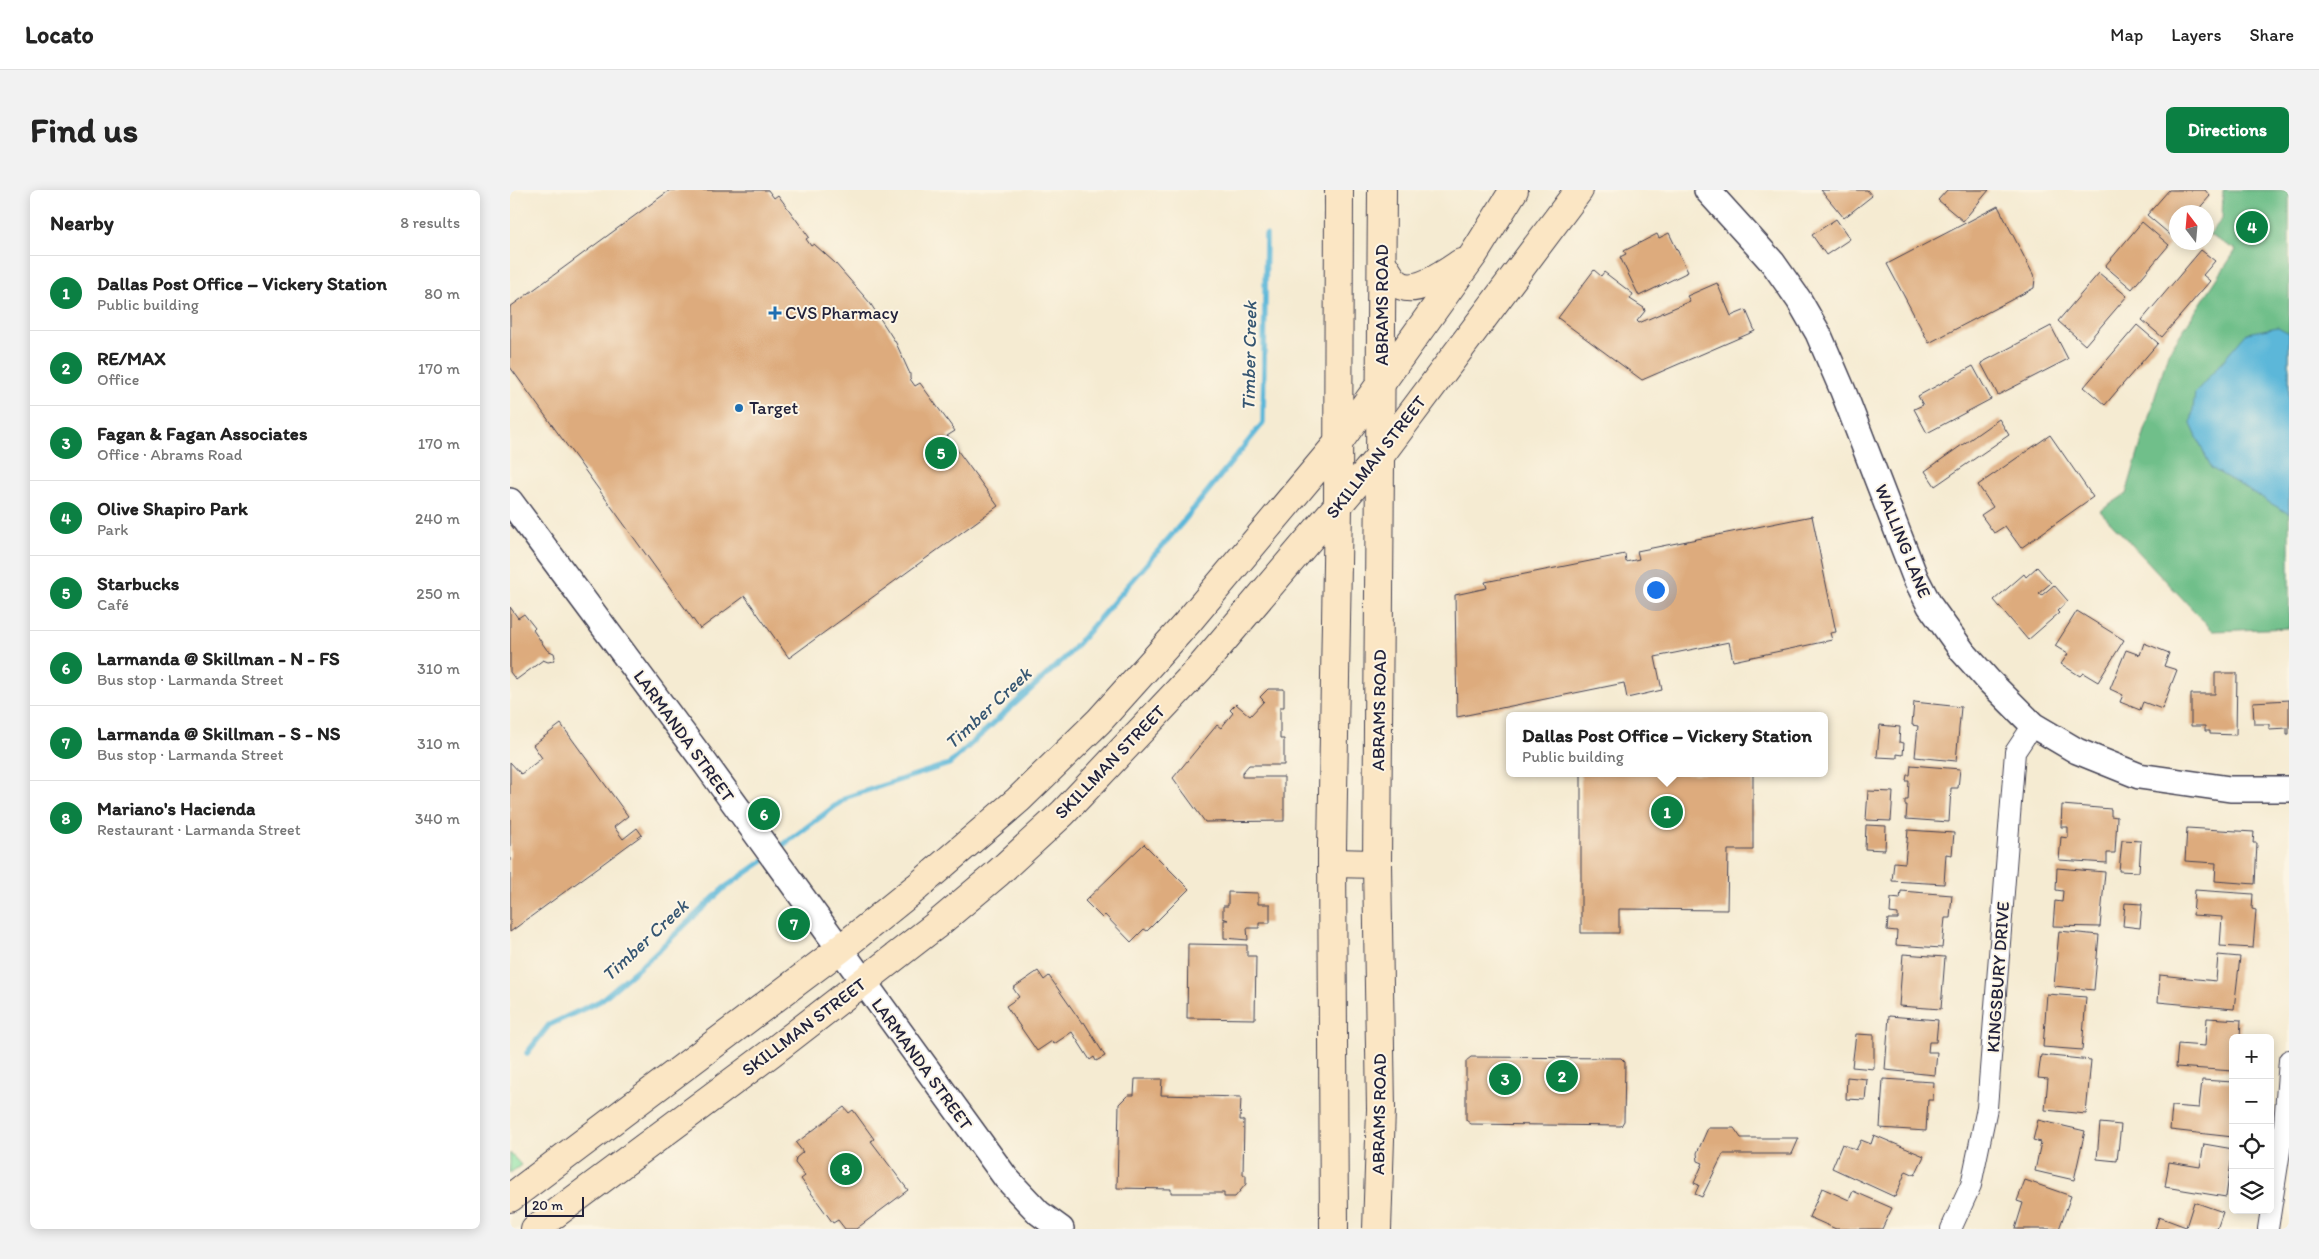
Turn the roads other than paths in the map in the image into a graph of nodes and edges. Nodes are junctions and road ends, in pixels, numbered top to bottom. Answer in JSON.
{"nodes":[{"id":1,"x":1339,"y":190,"type":"edge"},
{"id":2,"x":1382,"y":190,"type":"edge"},
{"id":3,"x":1514,"y":190,"type":"edge"},
{"id":4,"x":1579,"y":190,"type":"edge"},
{"id":5,"x":1707,"y":190,"type":"edge"},
{"id":6,"x":1474,"y":254,"type":"junction"},
{"id":7,"x":1382,"y":264,"type":"junction"},
{"id":8,"x":1382,"y":382,"type":"junction"},
{"id":9,"x":1338,"y":443,"type":"junction"},
{"id":10,"x":1379,"y":457,"type":"junction"},
{"id":11,"x":510,"y":501,"type":"edge"},
{"id":12,"x":1338,"y":507,"type":"junction"},
{"id":13,"x":2033,"y":725,"type":"junction"},
{"id":14,"x":2289,"y":789,"type":"edge"},
{"id":15,"x":1332,"y":863,"type":"junction"},
{"id":16,"x":1377,"y":864,"type":"junction"},
{"id":17,"x":839,"y":950,"type":"junction"},
{"id":18,"x":862,"y":983,"type":"junction"},
{"id":19,"x":2289,"y":1060,"type":"edge"},
{"id":20,"x":510,"y":1198,"type":"edge"},
{"id":21,"x":536,"y":1229,"type":"edge"},
{"id":22,"x":1061,"y":1229,"type":"edge"},
{"id":23,"x":1334,"y":1229,"type":"edge"},
{"id":24,"x":1377,"y":1229,"type":"edge"},
{"id":25,"x":1951,"y":1229,"type":"edge"},
{"id":26,"x":2268,"y":1229,"type":"edge"}],
"edges":[{"from":1,"to":9,"type":"main road"},
{"from":2,"to":7,"type":"main road","name":"ABRAMS ROAD"},
{"from":3,"to":6,"type":"main road","name":"SKILLMAN STREET"},
{"from":4,"to":10,"type":"main road","name":"SKILLMAN STREET"},
{"from":5,"to":13,"type":"street","name":"WALLING LANE"},
{"from":6,"to":7,"type":"main road"},
{"from":6,"to":8,"type":"main road","name":"SKILLMAN STREET"},
{"from":7,"to":8,"type":"main road","name":"ABRAMS ROAD"},
{"from":8,"to":9,"type":"main road","name":"SKILLMAN STREET"},
{"from":8,"to":10,"type":"main road","name":"ABRAMS ROAD"},
{"from":9,"to":12,"type":"main road"},
{"from":9,"to":17,"type":"main road","name":"SKILLMAN STREET"},
{"from":10,"to":12,"type":"main road","name":"SKILLMAN STREET"},
{"from":10,"to":16,"type":"main road","name":"ABRAMS ROAD"},
{"from":11,"to":17,"type":"street","name":"LARMANDA STREET"},
{"from":12,"to":15,"type":"main road"},
{"from":12,"to":18,"type":"main road","name":"SKILLMAN STREET"},
{"from":13,"to":14,"type":"street","name":"WALLING LANE"},
{"from":13,"to":25,"type":"street","name":"KINGSBURY DRIVE"},
{"from":15,"to":16,"type":"main road"},
{"from":15,"to":23,"type":"main road"},
{"from":16,"to":24,"type":"main road","name":"ABRAMS ROAD"},
{"from":17,"to":18,"type":"street","name":"LARMANDA STREET"},
{"from":17,"to":20,"type":"main road","name":"SKILLMAN STREET"},
{"from":18,"to":21,"type":"main road","name":"SKILLMAN STREET"},
{"from":18,"to":22,"type":"street","name":"LARMANDA STREET"},
{"from":19,"to":26,"type":"street"}]}
